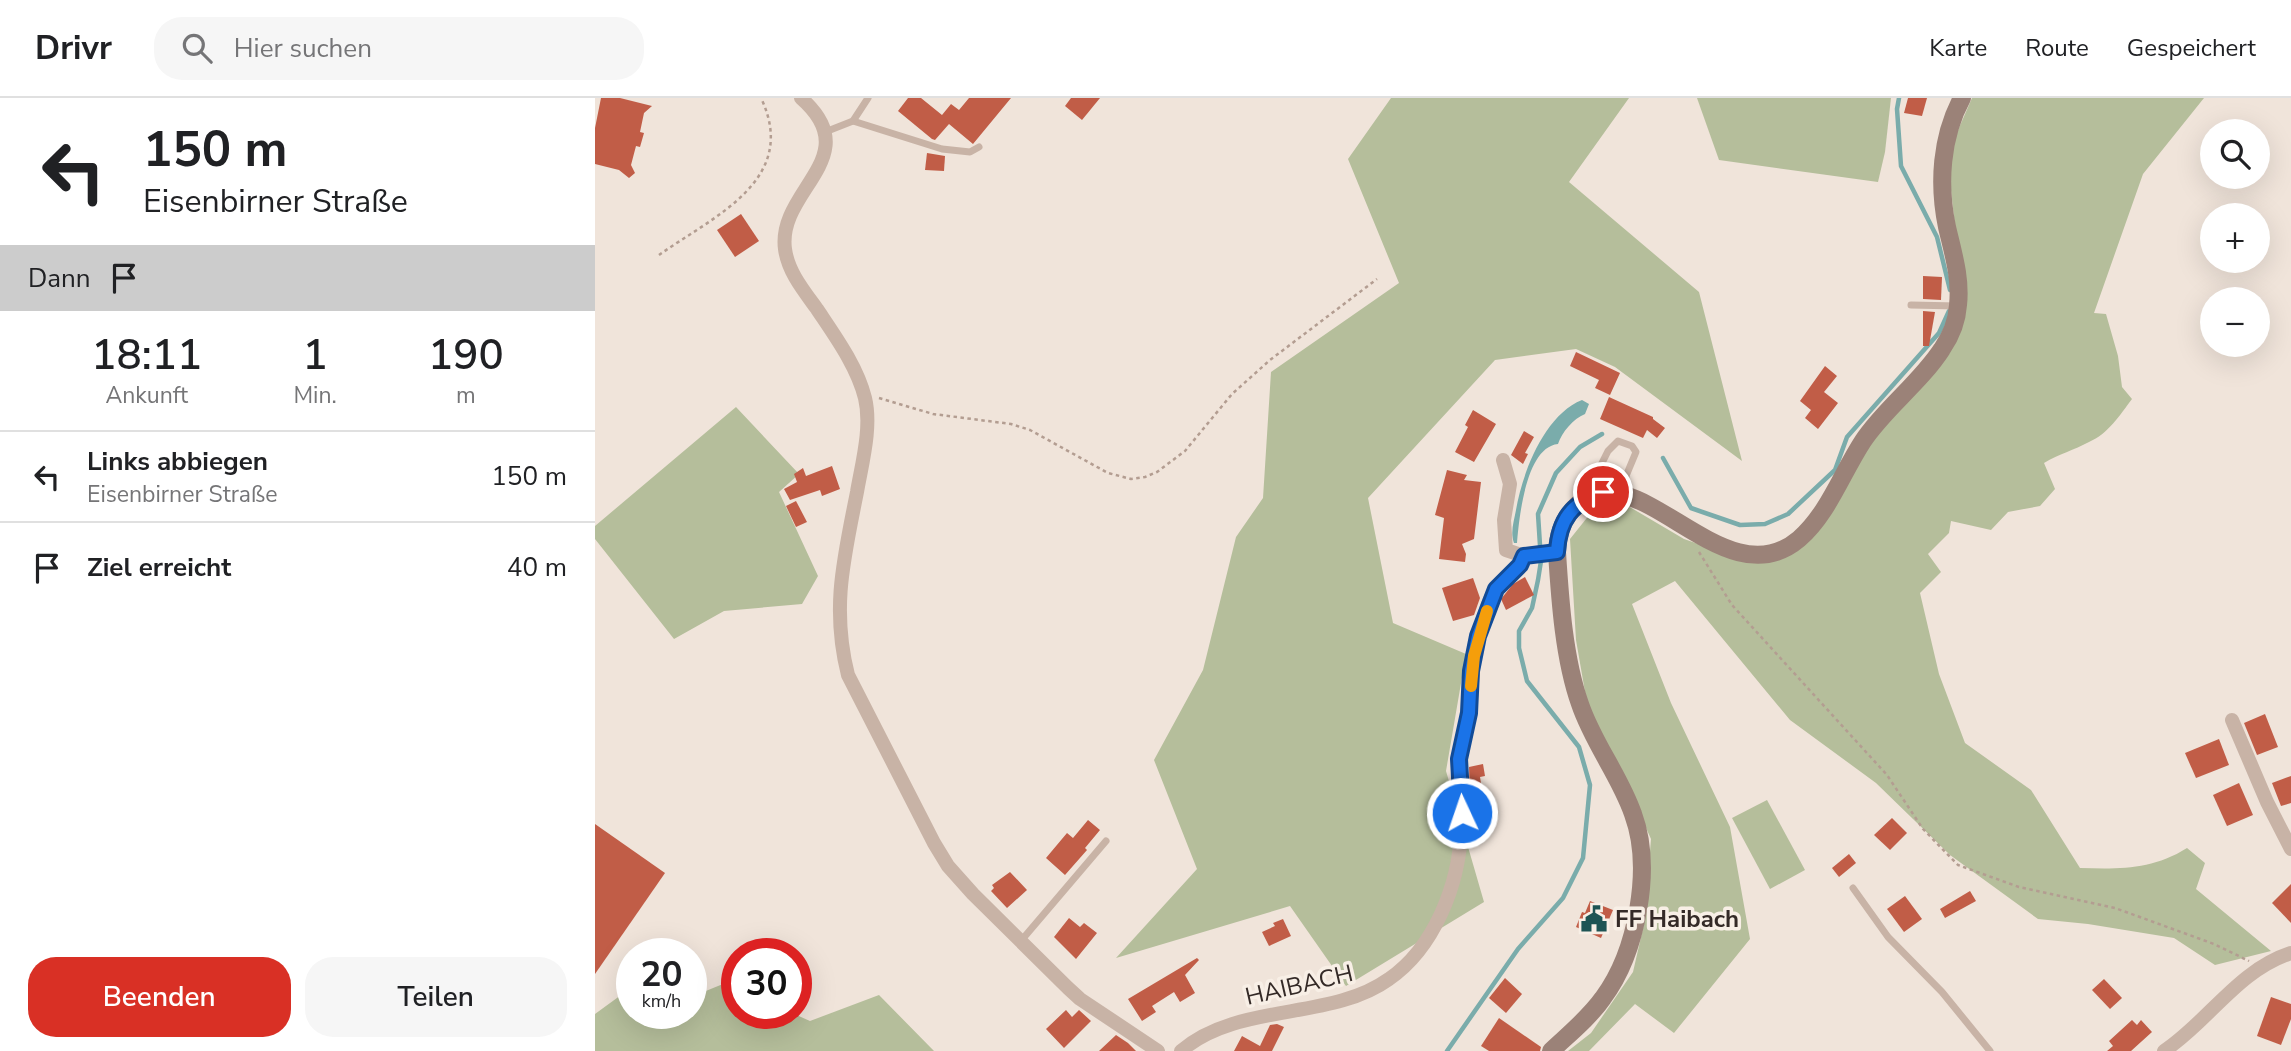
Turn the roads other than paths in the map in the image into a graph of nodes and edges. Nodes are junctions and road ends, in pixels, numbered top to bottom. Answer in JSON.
{"nodes":[{"id":1,"x":801,"y":98,"type":"edge"},
{"id":2,"x":867,"y":98,"type":"edge"},
{"id":3,"x":1962,"y":98,"type":"edge"},
{"id":4,"x":853,"y":121,"type":"junction"},
{"id":5,"x":825,"y":132,"type":"junction"},
{"id":6,"x":979,"y":147,"type":"dead end"},
{"id":7,"x":1911,"y":305,"type":"dead end"},
{"id":8,"x":1958,"y":306,"type":"junction"},
{"id":9,"x":1503,"y":460,"type":"dead end"},
{"id":10,"x":1599,"y":469,"type":"junction"},
{"id":11,"x":1624,"y":485,"type":"junction"},
{"id":12,"x":1580,"y":501,"type":"junction"},
{"id":13,"x":1539,"y":554,"type":"junction"},
{"id":14,"x":2232,"y":720,"type":"dead end"},
{"id":15,"x":1106,"y":841,"type":"dead end"},
{"id":16,"x":2291,"y":849,"type":"edge"},
{"id":17,"x":1853,"y":888,"type":"dead end"},
{"id":18,"x":1020,"y":942,"type":"junction"},
{"id":19,"x":2291,"y":953,"type":"edge"},
{"id":20,"x":1158,"y":1051,"type":"edge"},
{"id":21,"x":1181,"y":1051,"type":"edge"},
{"id":22,"x":1551,"y":1051,"type":"edge"},
{"id":23,"x":1990,"y":1051,"type":"edge"},
{"id":24,"x":2164,"y":1051,"type":"edge"}],
"edges":[{"from":1,"to":5,"type":"street"},
{"from":2,"to":4,"type":"lane"},
{"from":3,"to":8,"type":"main road"},
{"from":4,"to":5,"type":"lane"},
{"from":4,"to":6,"type":"lane"},
{"from":5,"to":18,"type":"street"},
{"from":7,"to":8,"type":"lane"},
{"from":8,"to":11,"type":"main road"},
{"from":9,"to":13,"type":"street"},
{"from":10,"to":11,"type":"lane"},
{"from":10,"to":11,"type":"lane"},
{"from":10,"to":12,"type":"lane"},
{"from":11,"to":12,"type":"main road"},
{"from":12,"to":13,"type":"main road"},
{"from":13,"to":21,"type":"street","name":"HAIBACH"},
{"from":13,"to":22,"type":"main road"},
{"from":14,"to":16,"type":"street"},
{"from":15,"to":18,"type":"lane"},
{"from":17,"to":23,"type":"lane"},
{"from":18,"to":20,"type":"street"},
{"from":19,"to":24,"type":"street"}]}
